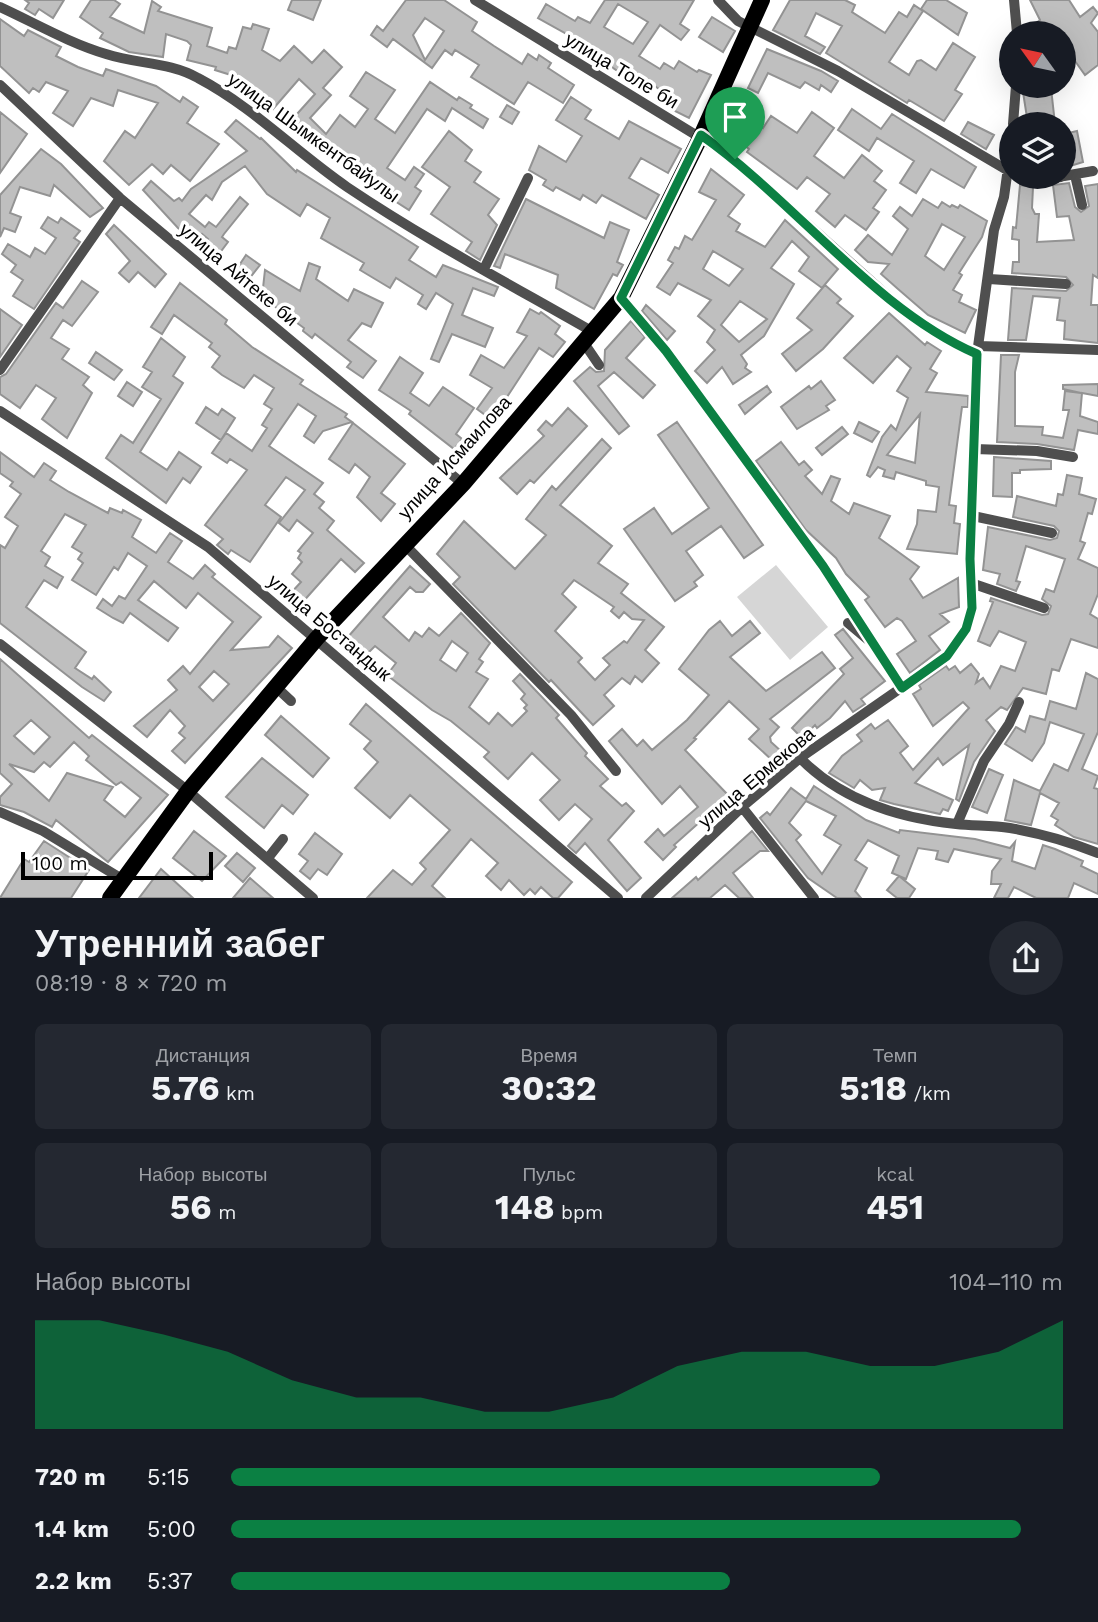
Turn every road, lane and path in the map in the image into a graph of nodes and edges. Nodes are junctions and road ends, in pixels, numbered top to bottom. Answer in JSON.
{"nodes":[{"id":1,"x":475,"y":0,"type":"edge"},
{"id":2,"x":719,"y":0,"type":"edge"},
{"id":3,"x":762,"y":0,"type":"edge"},
{"id":4,"x":1014,"y":0,"type":"edge"},
{"id":5,"x":0,"y":7,"type":"edge"},
{"id":6,"x":1016,"y":21,"type":"edge"},
{"id":7,"x":750,"y":26,"type":"junction"},
{"id":8,"x":0,"y":85,"type":"edge"},
{"id":9,"x":701,"y":135,"type":"junction"},
{"id":10,"x":999,"y":166,"type":"edge"},
{"id":11,"x":1093,"y":172,"type":"dead end"},
{"id":12,"x":1076,"y":175,"type":"edge"},
{"id":13,"x":528,"y":178,"type":"dead end"},
{"id":14,"x":1005,"y":189,"type":"edge"},
{"id":15,"x":1074,"y":189,"type":"edge"},
{"id":16,"x":120,"y":198,"type":"junction"},
{"id":17,"x":1082,"y":205,"type":"dead end"},
{"id":18,"x":484,"y":269,"type":"junction"},
{"id":19,"x":989,"y":279,"type":"junction"},
{"id":20,"x":1066,"y":284,"type":"dead end"},
{"id":21,"x":621,"y":298,"type":"junction"},
{"id":22,"x":589,"y":337,"type":"junction"},
{"id":23,"x":978,"y":350,"type":"junction"},
{"id":24,"x":1098,"y":350,"type":"edge"},
{"id":25,"x":599,"y":365,"type":"dead end"},
{"id":26,"x":0,"y":370,"type":"edge"},
{"id":27,"x":0,"y":411,"type":"edge"},
{"id":28,"x":975,"y":449,"type":"junction"},
{"id":29,"x":1073,"y":457,"type":"dead end"},
{"id":30,"x":463,"y":484,"type":"junction"},
{"id":31,"x":973,"y":516,"type":"junction"},
{"id":32,"x":1052,"y":533,"type":"dead end"},
{"id":33,"x":404,"y":544,"type":"junction"},
{"id":34,"x":971,"y":583,"type":"junction"},
{"id":35,"x":1044,"y":608,"type":"dead end"},
{"id":36,"x":848,"y":623,"type":"dead end"},
{"id":37,"x":317,"y":638,"type":"junction"},
{"id":38,"x":870,"y":641,"type":"junction"},
{"id":39,"x":0,"y":644,"type":"edge"},
{"id":40,"x":276,"y":687,"type":"junction"},
{"id":41,"x":902,"y":688,"type":"junction"},
{"id":42,"x":291,"y":701,"type":"dead end"},
{"id":43,"x":1019,"y":702,"type":"dead end"},
{"id":44,"x":800,"y":758,"type":"junction"},
{"id":45,"x":616,"y":771,"type":"dead end"},
{"id":46,"x":188,"y":791,"type":"junction"},
{"id":47,"x":742,"y":807,"type":"junction"},
{"id":48,"x":0,"y":812,"type":"edge"},
{"id":49,"x":957,"y":824,"type":"junction"},
{"id":50,"x":283,"y":839,"type":"dead end"},
{"id":51,"x":1098,"y":853,"type":"edge"},
{"id":52,"x":268,"y":858,"type":"junction"},
{"id":53,"x":122,"y":879,"type":"junction"},
{"id":54,"x":110,"y":898,"type":"edge"},
{"id":55,"x":313,"y":898,"type":"edge"},
{"id":56,"x":618,"y":898,"type":"edge"},
{"id":57,"x":646,"y":898,"type":"edge"},
{"id":58,"x":814,"y":898,"type":"edge"}],
"edges":[{"from":1,"to":9,"type":"street","name":"улица Толе би"},
{"from":2,"to":7,"type":"street"},
{"from":3,"to":7,"type":"main road","name":"улица Исмаилова"},
{"from":4,"to":6,"type":"street"},
{"from":5,"to":18,"type":"street","name":"улица Шымкентбайулы"},
{"from":7,"to":9,"type":"main road","name":"улица Исмаилова"},
{"from":7,"to":10,"type":"street"},
{"from":8,"to":16,"type":"street","name":"улица Айтеке би"},
{"from":9,"to":21,"type":"main road","name":"улица Исмаилова"},
{"from":9,"to":23,"type":"street","name":"улица Толе би"},
{"from":11,"to":12,"type":"street"},
{"from":13,"to":18,"type":"street"},
{"from":14,"to":19,"type":"street","name":"улица Ермекова"},
{"from":15,"to":17,"type":"street"},
{"from":16,"to":26,"type":"street"},
{"from":16,"to":30,"type":"street","name":"улица Айтеке би"},
{"from":18,"to":22,"type":"street","name":"улица Шымкентбайулы"},
{"from":19,"to":20,"type":"street"},
{"from":19,"to":23,"type":"street","name":"улица Ермекова"},
{"from":21,"to":22,"type":"main road","name":"улица Исмаилова"},
{"from":21,"to":38,"type":"street"},
{"from":22,"to":25,"type":"street"},
{"from":22,"to":30,"type":"main road","name":"улица Исмаилова"},
{"from":23,"to":24,"type":"street","name":"улица Толе би"},
{"from":23,"to":28,"type":"street","name":"улица Ермекова"},
{"from":27,"to":37,"type":"street","name":"улица Бостандык"},
{"from":28,"to":29,"type":"street"},
{"from":28,"to":31,"type":"street","name":"улица Ермекова"},
{"from":30,"to":33,"type":"main road","name":"улица Исмаилова"},
{"from":31,"to":32,"type":"street"},
{"from":31,"to":34,"type":"street","name":"улица Ермекова"},
{"from":33,"to":37,"type":"main road","name":"улица Исмаилова"},
{"from":33,"to":45,"type":"street"},
{"from":34,"to":35,"type":"street"},
{"from":34,"to":41,"type":"street","name":"улица Ермекова"},
{"from":36,"to":38,"type":"street"},
{"from":37,"to":40,"type":"main road","name":"улица Исмаилова"},
{"from":37,"to":56,"type":"street","name":"улица Бостандык"},
{"from":38,"to":41,"type":"street"},
{"from":39,"to":46,"type":"street"},
{"from":40,"to":42,"type":"street"},
{"from":40,"to":46,"type":"main road","name":"улица Исмаилова"},
{"from":41,"to":44,"type":"street","name":"улица Ермекова"},
{"from":43,"to":49,"type":"street"},
{"from":44,"to":47,"type":"street","name":"улица Ермекова"},
{"from":44,"to":49,"type":"street"},
{"from":46,"to":52,"type":"street"},
{"from":46,"to":53,"type":"main road","name":"улица Исмаилова"},
{"from":47,"to":57,"type":"street","name":"улица Ермекова"},
{"from":47,"to":58,"type":"street"},
{"from":48,"to":53,"type":"street"},
{"from":49,"to":51,"type":"street"},
{"from":50,"to":52,"type":"street"},
{"from":52,"to":55,"type":"street"},
{"from":53,"to":54,"type":"main road","name":"улица Исмаилова"}]}
